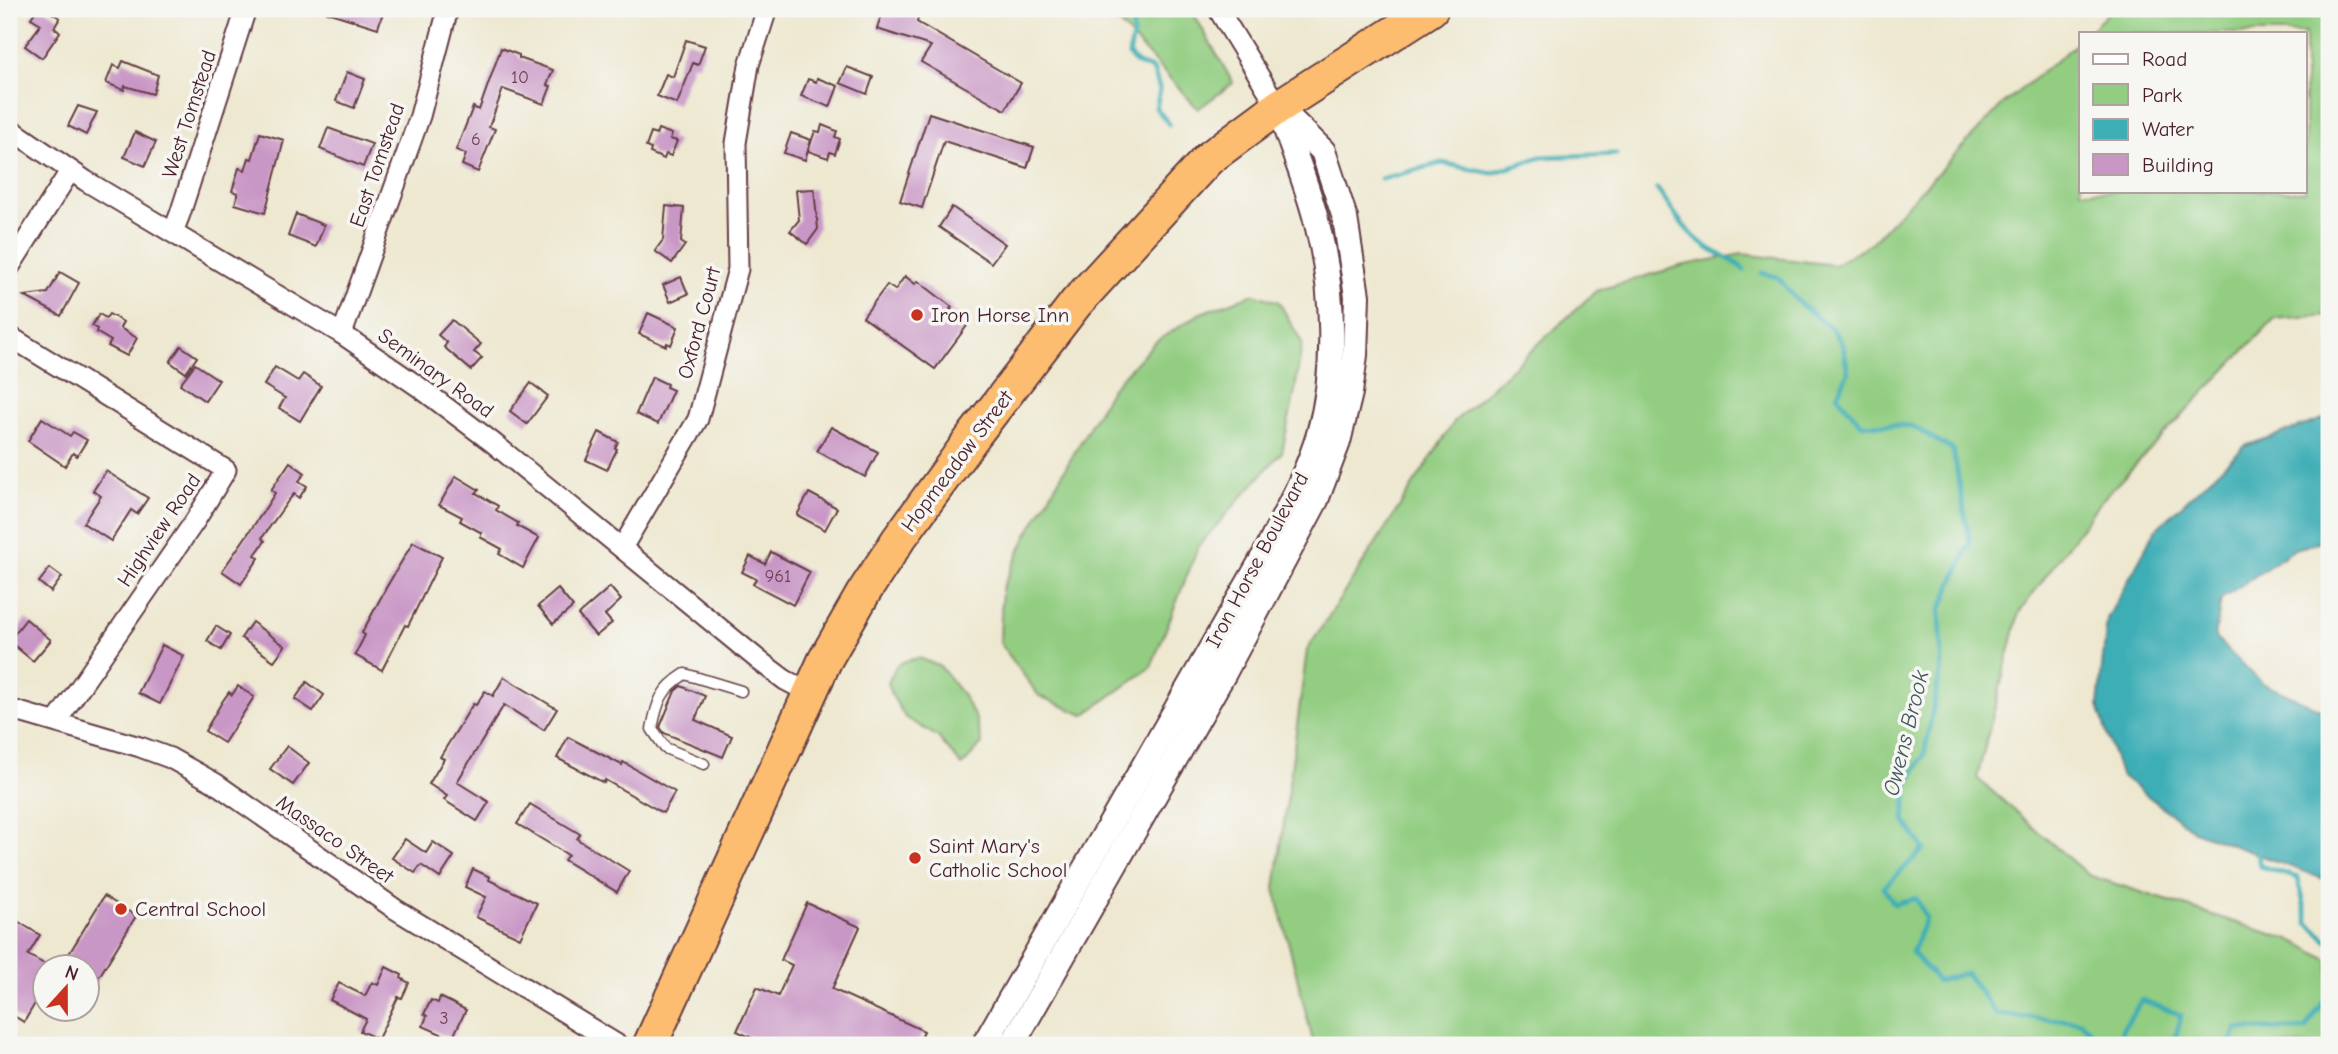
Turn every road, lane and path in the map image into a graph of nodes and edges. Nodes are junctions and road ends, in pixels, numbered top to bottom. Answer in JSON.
{"nodes":[{"id":1,"x":246,"y":9,"type":"edge"},
{"id":2,"x":448,"y":9,"type":"edge"},
{"id":3,"x":767,"y":9,"type":"edge"},
{"id":4,"x":1218,"y":9,"type":"edge"},
{"id":5,"x":1431,"y":9,"type":"edge"},
{"id":6,"x":1278,"y":107,"type":"junction"},
{"id":7,"x":9,"y":128,"type":"edge"},
{"id":8,"x":70,"y":171,"type":"junction"},
{"id":9,"x":173,"y":232,"type":"junction"},
{"id":10,"x":9,"y":268,"type":"edge"},
{"id":11,"x":342,"y":334,"type":"junction"},
{"id":12,"x":9,"y":336,"type":"edge"},
{"id":13,"x":622,"y":548,"type":"junction"},
{"id":14,"x":741,"y":691,"type":"dead end"},
{"id":15,"x":810,"y":693,"type":"junction"},
{"id":16,"x":9,"y":709,"type":"edge"},
{"id":17,"x":56,"y":722,"type":"junction"},
{"id":18,"x":704,"y":764,"type":"dead end"},
{"id":19,"x":618,"y":1045,"type":"edge"},
{"id":20,"x":650,"y":1045,"type":"edge"},
{"id":21,"x":984,"y":1045,"type":"edge"},
{"id":22,"x":1012,"y":1045,"type":"edge"}],
"edges":[{"from":1,"to":9,"type":"street","name":"West Tomstead"},
{"from":2,"to":11,"type":"street","name":"East Tomstead"},
{"from":3,"to":13,"type":"street","name":"Oxford Court"},
{"from":4,"to":6,"type":"street"},
{"from":5,"to":6,"type":"highway","name":"Hopmeadow Street"},
{"from":6,"to":15,"type":"highway","name":"Hopmeadow Street"},
{"from":6,"to":21,"type":"street","name":"Iron Horse Boulevard"},
{"from":6,"to":22,"type":"street","name":"Iron Horse Boulevard"},
{"from":7,"to":8,"type":"street","name":"Seminary Road"},
{"from":8,"to":9,"type":"street","name":"Seminary Road"},
{"from":8,"to":10,"type":"street"},
{"from":9,"to":11,"type":"street","name":"Seminary Road"},
{"from":11,"to":13,"type":"street","name":"Seminary Road"},
{"from":12,"to":17,"type":"street","name":"Highview Road"},
{"from":13,"to":15,"type":"street","name":"Seminary Road"},
{"from":14,"to":18,"type":"lane"},
{"from":15,"to":20,"type":"highway","name":"Hopmeadow Street"},
{"from":16,"to":17,"type":"street","name":"Massaco Street"},
{"from":17,"to":19,"type":"street","name":"Massaco Street"}]}
